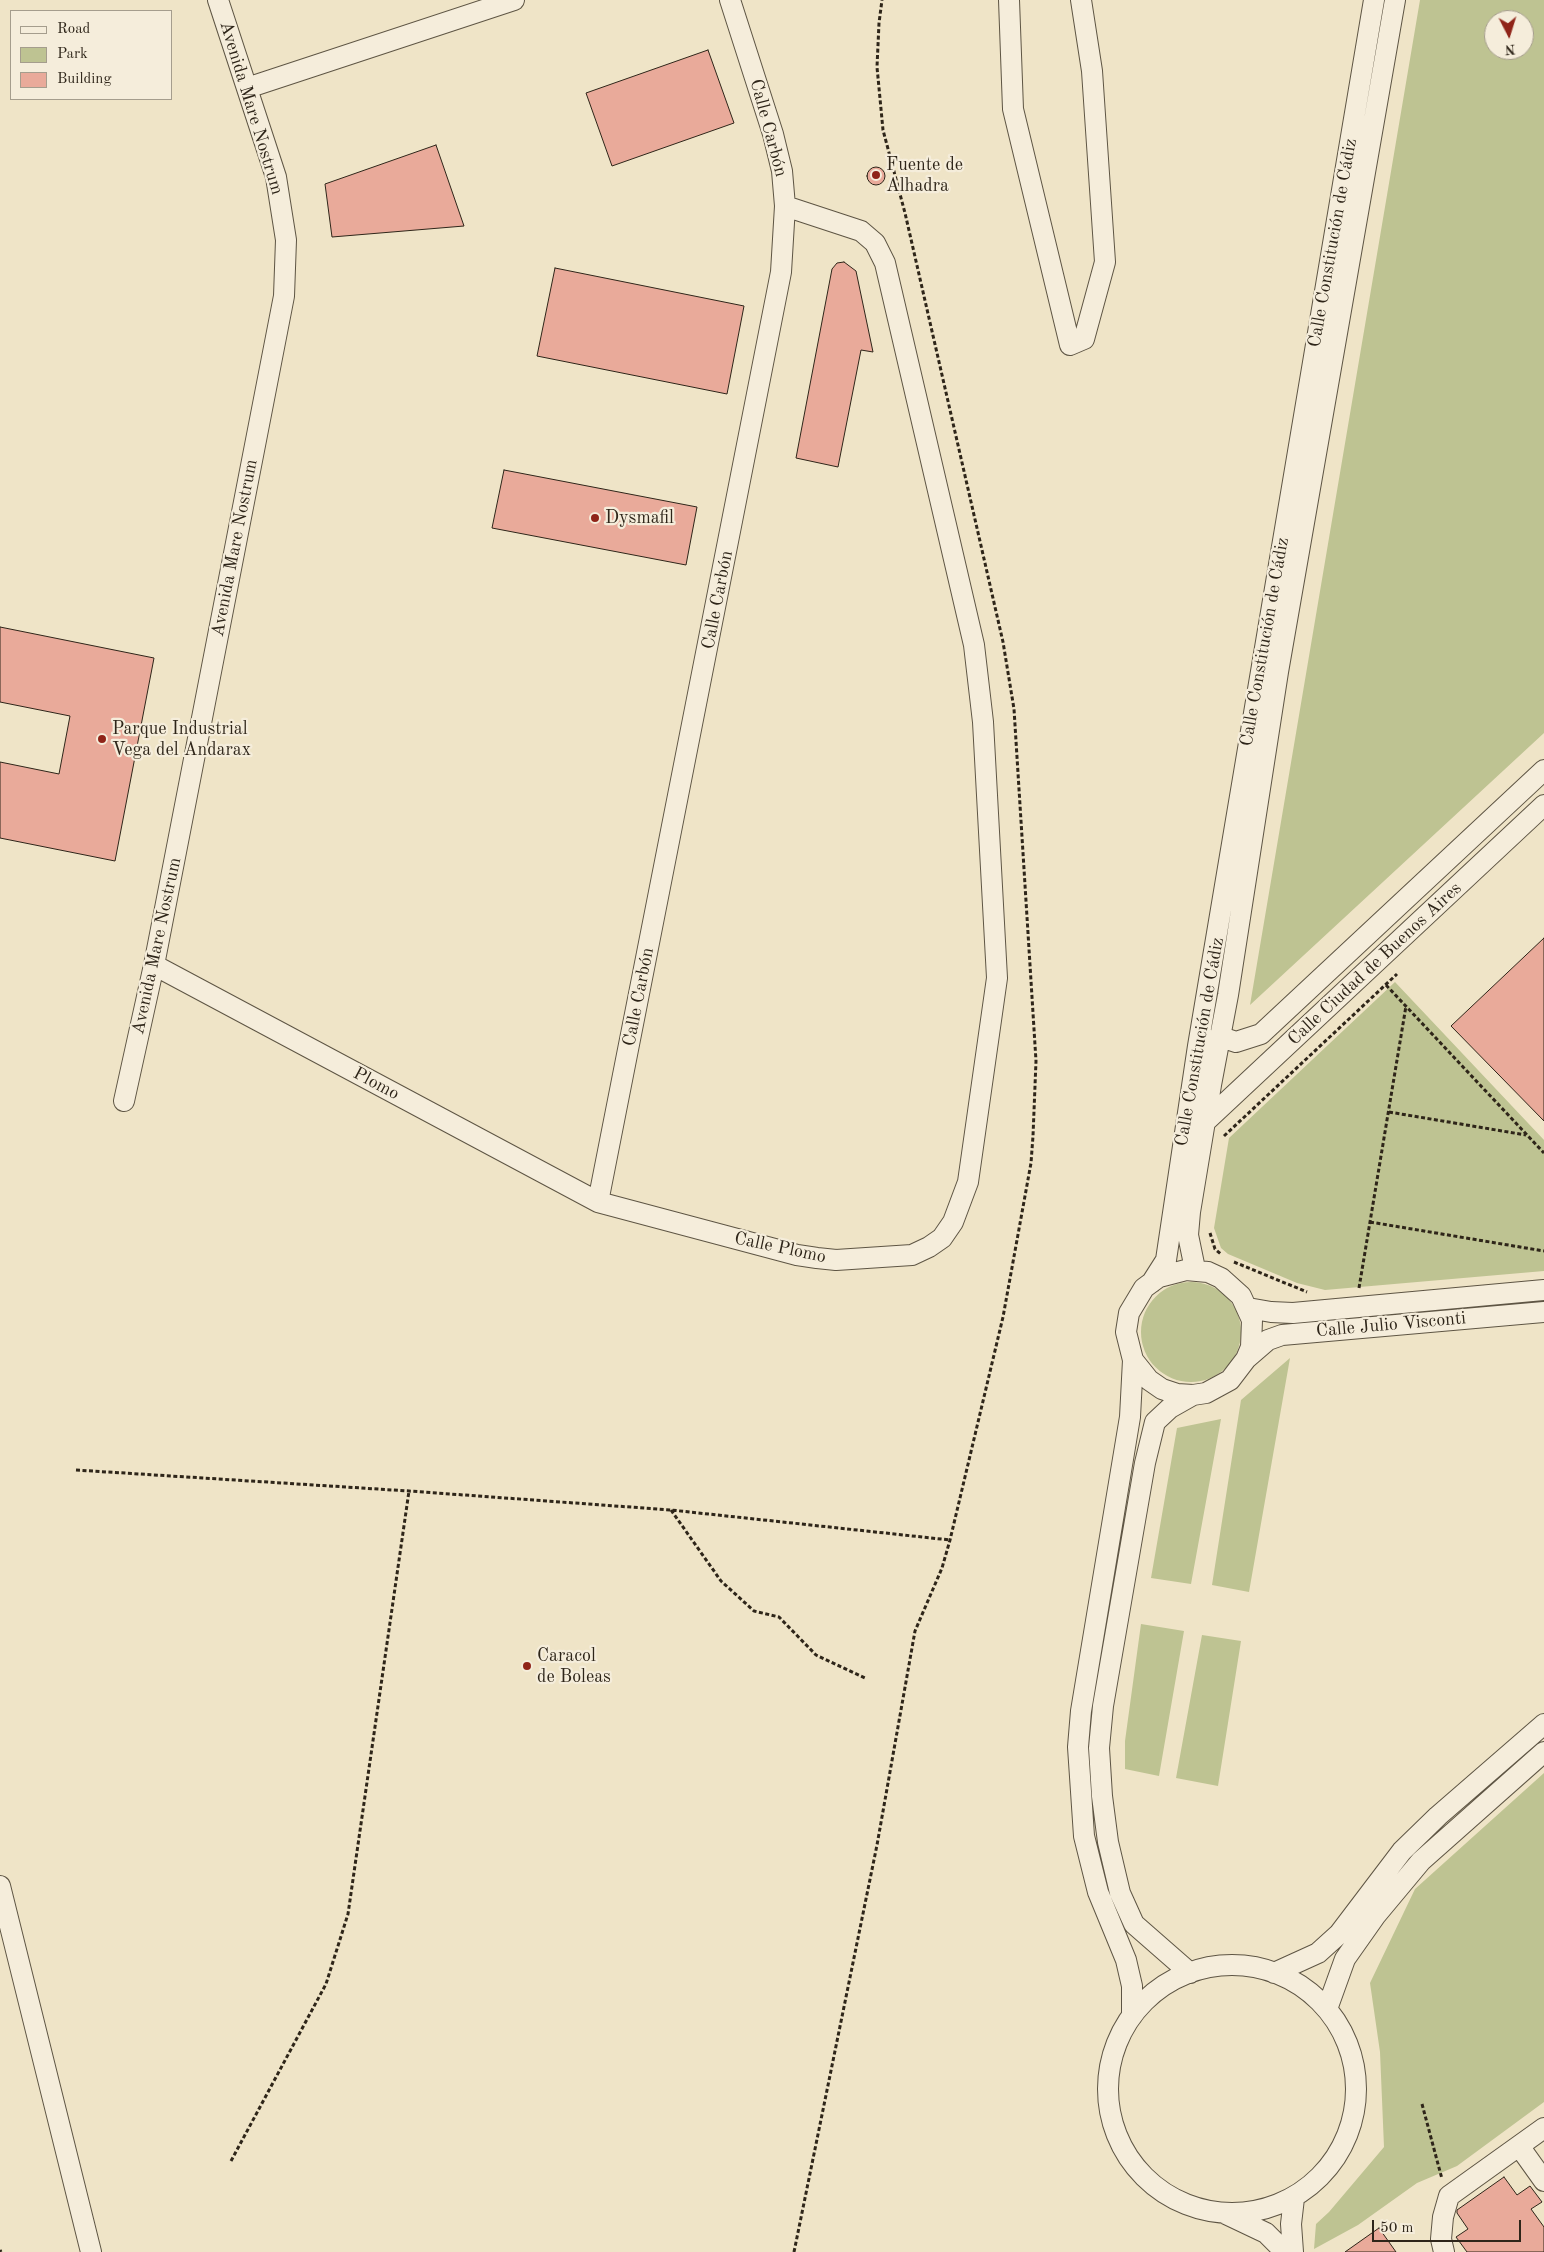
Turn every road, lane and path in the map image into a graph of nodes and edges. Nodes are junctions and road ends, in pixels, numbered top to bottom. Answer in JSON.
{"nodes":[{"id":1,"x":218,"y":0,"type":"edge"},
{"id":2,"x":514,"y":0,"type":"edge"},
{"id":3,"x":730,"y":0,"type":"edge"},
{"id":4,"x":882,"y":0,"type":"edge"},
{"id":5,"x":1009,"y":0,"type":"edge"},
{"id":6,"x":1081,"y":0,"type":"edge"},
{"id":7,"x":1374,"y":0,"type":"edge"},
{"id":8,"x":1395,"y":0,"type":"edge"},
{"id":9,"x":247,"y":88,"type":"junction"},
{"id":10,"x":785,"y":206,"type":"junction"},
{"id":11,"x":1544,"y":770,"type":"edge"},
{"id":12,"x":1544,"y":805,"type":"edge"},
{"id":13,"x":154,"y":965,"type":"junction"},
{"id":14,"x":1397,"y":974,"type":"dead end"},
{"id":15,"x":1386,"y":985,"type":"junction"},
{"id":16,"x":1406,"y":1006,"type":"junction"},
{"id":17,"x":1221,"y":1037,"type":"junction"},
{"id":18,"x":1198,"y":1046,"type":"junction"},
{"id":19,"x":124,"y":1101,"type":"dead end"},
{"id":20,"x":1389,"y":1112,"type":"junction"},
{"id":21,"x":1205,"y":1122,"type":"junction"},
{"id":22,"x":1527,"y":1135,"type":"junction"},
{"id":23,"x":1222,"y":1137,"type":"dead end"},
{"id":24,"x":1544,"y":1153,"type":"edge"},
{"id":25,"x":598,"y":1202,"type":"junction"},
{"id":26,"x":1370,"y":1222,"type":"junction"},
{"id":27,"x":1209,"y":1230,"type":"dead end"},
{"id":28,"x":1544,"y":1251,"type":"edge"},
{"id":29,"x":1224,"y":1258,"type":"dead end"},
{"id":30,"x":1233,"y":1261,"type":"dead end"},
{"id":31,"x":1194,"y":1270,"type":"junction"},
{"id":32,"x":1152,"y":1282,"type":"junction"},
{"id":33,"x":1368,"y":1290,"type":"dead end"},
{"id":34,"x":1544,"y":1290,"type":"edge"},
{"id":35,"x":1313,"y":1294,"type":"dead end"},
{"id":36,"x":1248,"y":1308,"type":"junction"},
{"id":37,"x":1544,"y":1312,"type":"edge"},
{"id":38,"x":1133,"y":1360,"type":"junction"},
{"id":39,"x":1246,"y":1360,"type":"junction"},
{"id":40,"x":1193,"y":1395,"type":"junction"},
{"id":41,"x":76,"y":1470,"type":"dead end"},
{"id":42,"x":409,"y":1491,"type":"junction"},
{"id":43,"x":671,"y":1510,"type":"junction"},
{"id":44,"x":950,"y":1540,"type":"junction"},
{"id":45,"x":865,"y":1678,"type":"dead end"},
{"id":46,"x":1544,"y":1724,"type":"edge"},
{"id":47,"x":1544,"y":1752,"type":"edge"},
{"id":48,"x":0,"y":1886,"type":"edge"},
{"id":49,"x":1190,"y":1973,"type":"junction"},
{"id":50,"x":1274,"y":1973,"type":"junction"},
{"id":51,"x":1327,"y":2009,"type":"junction"},
{"id":52,"x":1132,"y":2016,"type":"junction"},
{"id":53,"x":1422,"y":2104,"type":"dead end"},
{"id":54,"x":1544,"y":2128,"type":"edge"},
{"id":55,"x":1520,"y":2146,"type":"junction"},
{"id":56,"x":231,"y":2161,"type":"dead end"},
{"id":57,"x":1544,"y":2181,"type":"edge"},
{"id":58,"x":1449,"y":2196,"type":"junction"},
{"id":59,"x":1294,"y":2198,"type":"junction"},
{"id":60,"x":1224,"y":2213,"type":"junction"},
{"id":61,"x":91,"y":2252,"type":"edge"},
{"id":62,"x":794,"y":2252,"type":"edge"},
{"id":63,"x":1286,"y":2252,"type":"edge"},
{"id":64,"x":1293,"y":2252,"type":"edge"},
{"id":65,"x":1444,"y":2252,"type":"edge"}],
"edges":[{"from":1,"to":9,"type":"street","name":"Avenida Mare Nostrum"},
{"from":2,"to":9,"type":"street"},
{"from":3,"to":10,"type":"street","name":"Calle Carbón"},
{"from":4,"to":44,"type":"path"},
{"from":5,"to":6,"type":"street"},
{"from":7,"to":18,"type":"street","name":"Calle Constitución de Cádiz"},
{"from":8,"to":17,"type":"street","name":"Calle Constitución de Cádiz"},
{"from":9,"to":13,"type":"street","name":"Avenida Mare Nostrum"},
{"from":10,"to":25,"type":"street","name":"Calle Carbón"},
{"from":10,"to":25,"type":"street","name":"Calle Plomo"},
{"from":11,"to":17,"type":"street","name":"Calle Ciudad de Buenos Aires"},
{"from":12,"to":21,"type":"street","name":"Calle Ciudad de Buenos Aires"},
{"from":13,"to":19,"type":"street","name":"Avenida Mare Nostrum"},
{"from":13,"to":25,"type":"street","name":"Plomo"},
{"from":14,"to":15,"type":"path"},
{"from":15,"to":16,"type":"path"},
{"from":15,"to":23,"type":"path"},
{"from":16,"to":20,"type":"path"},
{"from":16,"to":22,"type":"path"},
{"from":17,"to":18,"type":"street","name":"Calle Ciudad de Buenos Aires"},
{"from":17,"to":21,"type":"street","name":"Calle Constitución de Cádiz"},
{"from":18,"to":32,"type":"street","name":"Calle Constitución de Cádiz"},
{"from":20,"to":22,"type":"path"},
{"from":20,"to":26,"type":"path"},
{"from":21,"to":31,"type":"street","name":"Calle Constitución de Cádiz"},
{"from":22,"to":24,"type":"path"},
{"from":26,"to":28,"type":"path"},
{"from":26,"to":33,"type":"path"},
{"from":27,"to":29,"type":"path"},
{"from":30,"to":35,"type":"path"},
{"from":31,"to":32,"type":"street"},
{"from":31,"to":36,"type":"street"},
{"from":32,"to":38,"type":"street"},
{"from":34,"to":36,"type":"street","name":"Calle Julio Visconti"},
{"from":36,"to":39,"type":"street"},
{"from":37,"to":39,"type":"street","name":"Calle Julio Visconti"},
{"from":38,"to":40,"type":"street"},
{"from":38,"to":52,"type":"street"},
{"from":39,"to":40,"type":"street"},
{"from":40,"to":49,"type":"street"},
{"from":41,"to":42,"type":"path"},
{"from":42,"to":43,"type":"path"},
{"from":42,"to":56,"type":"path"},
{"from":43,"to":44,"type":"path"},
{"from":43,"to":45,"type":"path"},
{"from":44,"to":62,"type":"path"},
{"from":46,"to":50,"type":"street"},
{"from":47,"to":51,"type":"street"},
{"from":48,"to":61,"type":"street"},
{"from":49,"to":50,"type":"street"},
{"from":49,"to":52,"type":"street"},
{"from":50,"to":51,"type":"street"},
{"from":51,"to":59,"type":"street"},
{"from":52,"to":60,"type":"street"},
{"from":53,"to":58,"type":"path"},
{"from":54,"to":55,"type":"street"},
{"from":55,"to":57,"type":"street"},
{"from":55,"to":58,"type":"street"},
{"from":58,"to":65,"type":"street"},
{"from":59,"to":60,"type":"street"},
{"from":59,"to":64,"type":"street"},
{"from":60,"to":63,"type":"street"}]}
